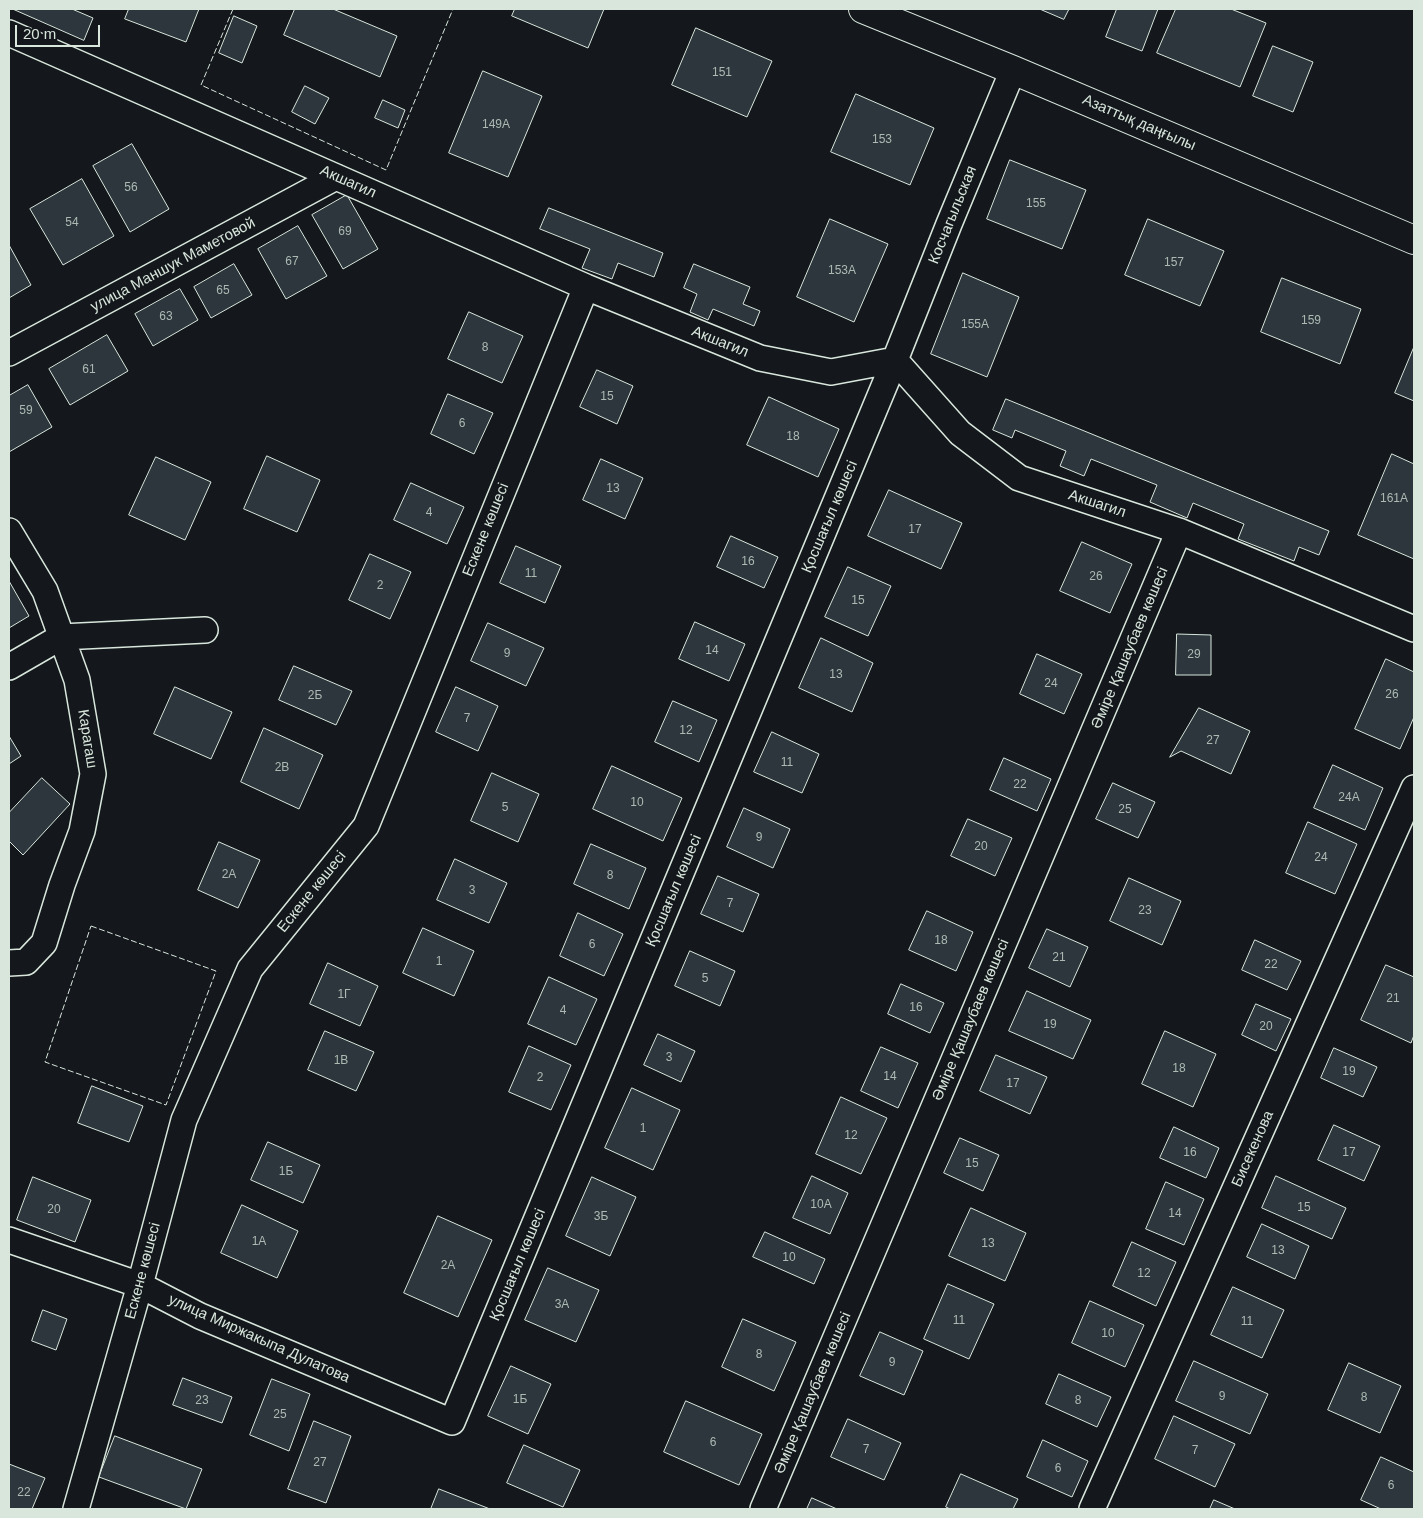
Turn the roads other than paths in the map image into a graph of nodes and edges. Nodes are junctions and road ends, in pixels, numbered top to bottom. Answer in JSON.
{"nodes":[{"id":1,"x":863,"y":9,"type":"edge"},
{"id":2,"x":9,"y":33,"type":"edge"},
{"id":3,"x":1013,"y":70,"type":"junction"},
{"id":4,"x":336,"y":177,"type":"junction"},
{"id":5,"x":1414,"y":240,"type":"edge"},
{"id":6,"x":586,"y":287,"type":"junction"},
{"id":7,"x":9,"y":353,"type":"edge"},
{"id":8,"x":895,"y":360,"type":"junction"},
{"id":9,"x":9,"y":531,"type":"edge"},
{"id":10,"x":1180,"y":531,"type":"junction"},
{"id":11,"x":1414,"y":628,"type":"edge"},
{"id":12,"x":206,"y":630,"type":"dead end"},
{"id":13,"x":62,"y":637,"type":"junction"},
{"id":14,"x":9,"y":667,"type":"edge"},
{"id":15,"x":1414,"y":788,"type":"edge"},
{"id":16,"x":9,"y":963,"type":"edge"},
{"id":17,"x":9,"y":1240,"type":"edge"},
{"id":18,"x":140,"y":1285,"type":"junction"},
{"id":19,"x":452,"y":1422,"type":"joint"},
{"id":20,"x":76,"y":1509,"type":"edge"},
{"id":21,"x":763,"y":1509,"type":"edge"},
{"id":22,"x":1092,"y":1509,"type":"edge"}],
"edges":[{"from":1,"to":3,"type":"main road","name":"Азаттық даңғылы"},
{"from":2,"to":4,"type":"street","name":"Акшагил"},
{"from":3,"to":5,"type":"main road","name":"Азаттық даңғылы"},
{"from":3,"to":8,"type":"street","name":"Косчагыльская"},
{"from":4,"to":6,"type":"street","name":"Акшагил"},
{"from":4,"to":7,"type":"street","name":"улица Маншук Маметовой"},
{"from":6,"to":8,"type":"street","name":"Акшагил"},
{"from":6,"to":18,"type":"street","name":"Ескене көшесі"},
{"from":8,"to":10,"type":"street","name":"Акшагил"},
{"from":8,"to":19,"type":"street","name":"Қосшағыл көшесі"},
{"from":9,"to":13,"type":"street","name":"Карагаш"},
{"from":10,"to":11,"type":"street","name":"Акшагил"},
{"from":10,"to":21,"type":"street","name":"Әміре Қашаубаев көшесі"},
{"from":12,"to":13,"type":"street"},
{"from":13,"to":14,"type":"street"},
{"from":13,"to":16,"type":"street","name":"Карагаш"},
{"from":15,"to":22,"type":"street","name":"Бисекенова"},
{"from":17,"to":18,"type":"street","name":"улица Миржакыпа Дулатова"},
{"from":18,"to":19,"type":"street","name":"улица Миржакыпа Дулатова"},
{"from":18,"to":20,"type":"street","name":"Ескене көшесі"}]}
